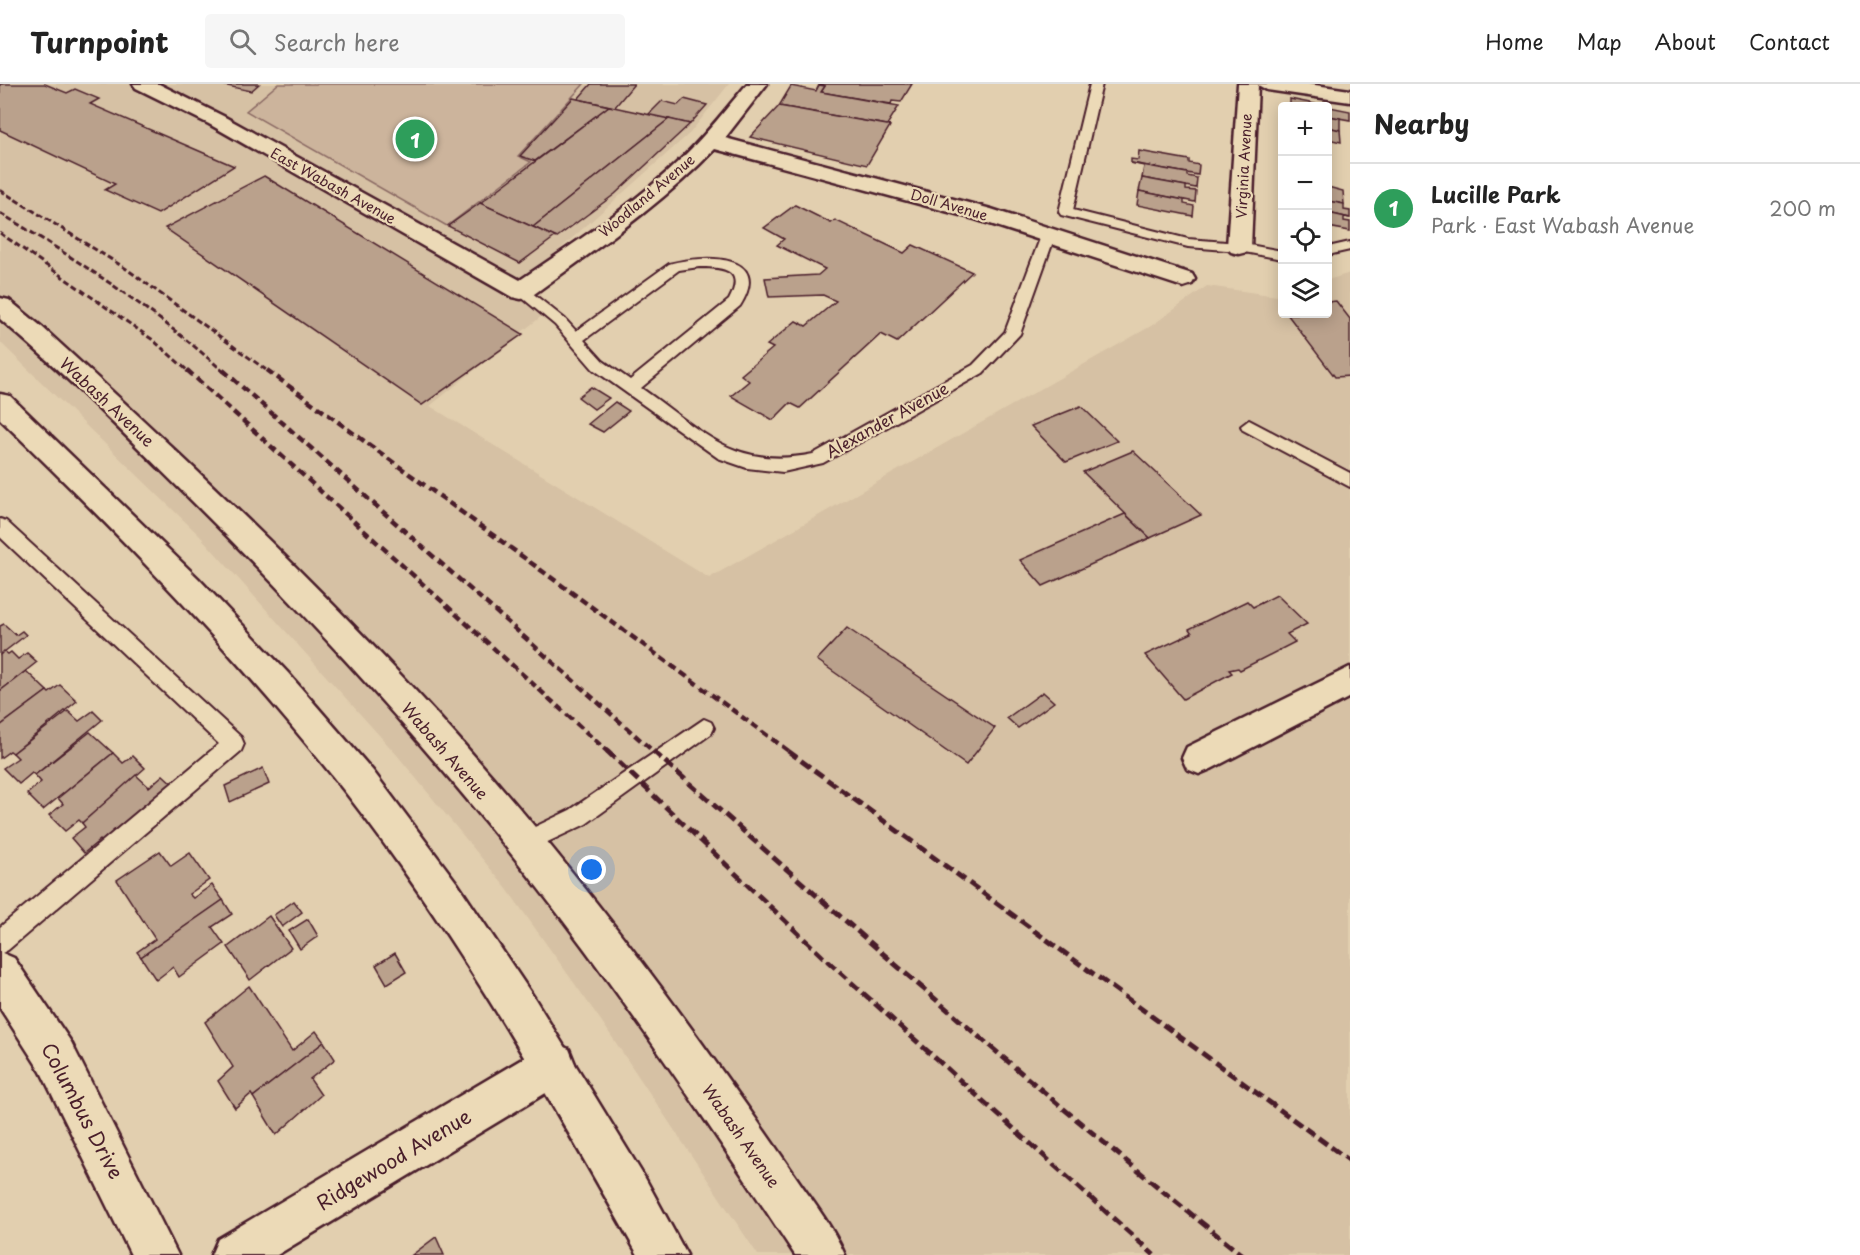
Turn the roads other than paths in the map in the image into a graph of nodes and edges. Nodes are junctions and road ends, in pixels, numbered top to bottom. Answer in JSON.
{"nodes":[{"id":1,"x":143,"y":84,"type":"edge"},
{"id":2,"x":757,"y":84,"type":"edge"},
{"id":3,"x":1096,"y":84,"type":"edge"},
{"id":4,"x":1248,"y":84,"type":"edge"},
{"id":5,"x":1267,"y":84,"type":"edge"},
{"id":6,"x":1350,"y":96,"type":"edge"},
{"id":7,"x":711,"y":141,"type":"junction"},
{"id":8,"x":1048,"y":236,"type":"junction"},
{"id":9,"x":1350,"y":246,"type":"edge"},
{"id":10,"x":1239,"y":247,"type":"junction"},
{"id":11,"x":1332,"y":250,"type":"edge"},
{"id":12,"x":1278,"y":254,"type":"edge"},
{"id":13,"x":1183,"y":279,"type":"dead end"},
{"id":14,"x":521,"y":291,"type":"junction"},
{"id":15,"x":0,"y":306,"type":"edge"},
{"id":16,"x":575,"y":339,"type":"junction"},
{"id":17,"x":631,"y":388,"type":"junction"},
{"id":18,"x":0,"y":403,"type":"edge"},
{"id":19,"x":1250,"y":426,"type":"dead end"},
{"id":20,"x":1350,"y":481,"type":"edge"},
{"id":21,"x":0,"y":526,"type":"edge"},
{"id":22,"x":1350,"y":681,"type":"edge"},
{"id":23,"x":704,"y":728,"type":"dead end"},
{"id":24,"x":1199,"y":758,"type":"dead end"},
{"id":25,"x":524,"y":843,"type":"junction"},
{"id":26,"x":0,"y":942,"type":"edge"},
{"id":27,"x":0,"y":972,"type":"edge"},
{"id":28,"x":554,"y":1064,"type":"junction"},
{"id":29,"x":155,"y":1255,"type":"edge"},
{"id":30,"x":234,"y":1255,"type":"edge"},
{"id":31,"x":664,"y":1255,"type":"edge"},
{"id":32,"x":822,"y":1255,"type":"edge"}],
"edges":[{"from":1,"to":14,"type":"street","name":"East Wabash Avenue"},
{"from":2,"to":7,"type":"street","name":"Woodland Avenue"},
{"from":3,"to":10,"type":"lane"},
{"from":4,"to":10,"type":"street","name":"Virginia Avenue"},
{"from":5,"to":6,"type":"street"},
{"from":7,"to":8,"type":"street","name":"Doll Avenue"},
{"from":7,"to":14,"type":"street","name":"Woodland Avenue"},
{"from":8,"to":13,"type":"street","name":"Doll Avenue"},
{"from":8,"to":17,"type":"lane","name":"Alexander Avenue"},
{"from":9,"to":11,"type":"lane"},
{"from":10,"to":12,"type":"lane"},
{"from":14,"to":16,"type":"lane","name":"Alexander Avenue"},
{"from":15,"to":25,"type":"street","name":"Wabash Avenue"},
{"from":16,"to":17,"type":"lane","name":"Alexander Avenue"},
{"from":16,"to":17,"type":"lane"},
{"from":18,"to":28,"type":"street"},
{"from":19,"to":20,"type":"lane"},
{"from":21,"to":26,"type":"lane"},
{"from":22,"to":24,"type":"street"},
{"from":23,"to":25,"type":"lane"},
{"from":25,"to":32,"type":"street","name":"Wabash Avenue"},
{"from":27,"to":29,"type":"street","name":"Columbus Drive"},
{"from":28,"to":30,"type":"street","name":"Ridgewood Avenue"},
{"from":28,"to":31,"type":"street"}]}
